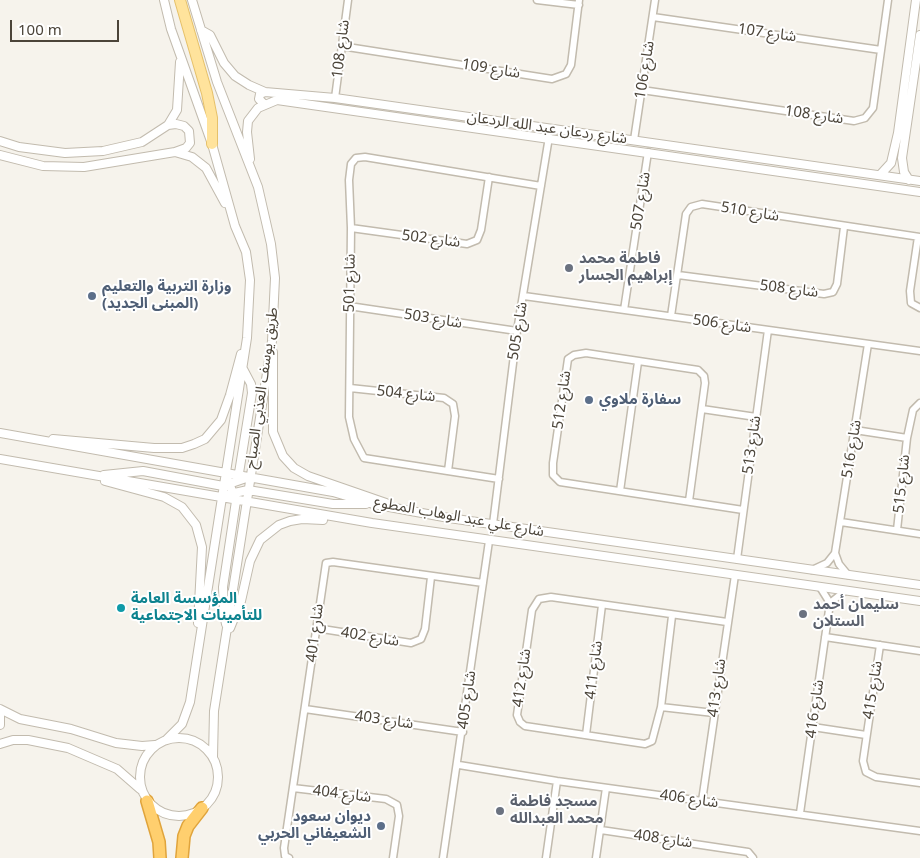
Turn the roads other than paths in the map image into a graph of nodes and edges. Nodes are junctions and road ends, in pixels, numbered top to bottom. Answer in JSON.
{"nodes":[{"id":1,"x":164,"y":0,"type":"edge"},
{"id":2,"x":180,"y":0,"type":"edge"},
{"id":3,"x":192,"y":0,"type":"edge"},
{"id":4,"x":348,"y":0,"type":"edge"},
{"id":5,"x":537,"y":0,"type":"edge"},
{"id":6,"x":655,"y":0,"type":"edge"},
{"id":7,"x":888,"y":0,"type":"edge"},
{"id":8,"x":916,"y":0,"type":"edge"},
{"id":9,"x":579,"y":3,"type":"edge"},
{"id":10,"x":653,"y":17,"type":"junction"},
{"id":11,"x":201,"y":30,"type":"junction"},
{"id":12,"x":920,"y":38,"type":"edge"},
{"id":13,"x":341,"y":46,"type":"junction"},
{"id":14,"x":881,"y":50,"type":"junction"},
{"id":15,"x":180,"y":52,"type":"junction"},
{"id":16,"x":642,"y":90,"type":"junction"},
{"id":17,"x":265,"y":92,"type":"junction"},
{"id":18,"x":335,"y":98,"type":"junction"},
{"id":19,"x":264,"y":104,"type":"junction"},
{"id":20,"x":461,"y":116,"type":"junction"},
{"id":21,"x":168,"y":125,"type":"junction"},
{"id":22,"x":459,"y":125,"type":"junction"},
{"id":23,"x":549,"y":138,"type":"junction"},
{"id":24,"x":634,"y":140,"type":"junction"},
{"id":25,"x":0,"y":141,"type":"edge"},
{"id":26,"x":212,"y":144,"type":"junction"},
{"id":27,"x":175,"y":152,"type":"junction"},
{"id":28,"x":648,"y":152,"type":"junction"},
{"id":29,"x":732,"y":154,"type":"junction"},
{"id":30,"x":0,"y":156,"type":"edge"},
{"id":31,"x":893,"y":157,"type":"junction"},
{"id":32,"x":902,"y":158,"type":"junction"},
{"id":33,"x":791,"y":163,"type":"junction"},
{"id":34,"x":731,"y":164,"type":"junction"},
{"id":35,"x":790,"y":173,"type":"junction"},
{"id":36,"x":880,"y":176,"type":"junction"},
{"id":37,"x":489,"y":177,"type":"junction"},
{"id":38,"x":909,"y":180,"type":"junction"},
{"id":39,"x":920,"y":182,"type":"edge"},
{"id":40,"x":541,"y":186,"type":"junction"},
{"id":41,"x":258,"y":187,"type":"junction"},
{"id":42,"x":920,"y":192,"type":"edge"},
{"id":43,"x":235,"y":226,"type":"junction"},
{"id":44,"x":844,"y":227,"type":"junction"},
{"id":45,"x":350,"y":228,"type":"junction"},
{"id":46,"x":919,"y":237,"type":"edge"},
{"id":47,"x":678,"y":275,"type":"junction"},
{"id":48,"x":524,"y":296,"type":"junction"},
{"id":49,"x":349,"y":306,"type":"junction"},
{"id":50,"x":920,"y":308,"type":"edge"},
{"id":51,"x":624,"y":310,"type":"junction"},
{"id":52,"x":671,"y":316,"type":"junction"},
{"id":53,"x":768,"y":330,"type":"junction"},
{"id":54,"x":517,"y":331,"type":"junction"},
{"id":55,"x":247,"y":338,"type":"junction"},
{"id":56,"x":272,"y":341,"type":"junction"},
{"id":57,"x":868,"y":344,"type":"junction"},
{"id":58,"x":920,"y":351,"type":"edge"},
{"id":59,"x":638,"y":362,"type":"junction"},
{"id":60,"x":242,"y":367,"type":"junction"},
{"id":61,"x":350,"y":388,"type":"junction"},
{"id":62,"x":920,"y":403,"type":"edge"},
{"id":63,"x":702,"y":409,"type":"junction"},
{"id":64,"x":756,"y":417,"type":"junction"},
{"id":65,"x":855,"y":430,"type":"junction"},
{"id":66,"x":0,"y":433,"type":"edge"},
{"id":67,"x":22,"y":438,"type":"junction"},
{"id":68,"x":907,"y":438,"type":"junction"},
{"id":69,"x":0,"y":459,"type":"edge"},
{"id":70,"x":25,"y":464,"type":"junction"},
{"id":71,"x":448,"y":471,"type":"junction"},
{"id":72,"x":225,"y":473,"type":"junction"},
{"id":73,"x":99,"y":476,"type":"junction"},
{"id":74,"x":250,"y":477,"type":"junction"},
{"id":75,"x":499,"y":480,"type":"junction"},
{"id":76,"x":236,"y":486,"type":"junction"},
{"id":77,"x":620,"y":491,"type":"junction"},
{"id":78,"x":221,"y":498,"type":"junction"},
{"id":79,"x":236,"y":501,"type":"junction"},
{"id":80,"x":246,"y":502,"type":"junction"},
{"id":81,"x":689,"y":502,"type":"junction"},
{"id":82,"x":373,"y":504,"type":"junction"},
{"id":83,"x":404,"y":510,"type":"junction"},
{"id":84,"x":743,"y":510,"type":"junction"},
{"id":85,"x":841,"y":522,"type":"junction"},
{"id":86,"x":372,"y":523,"type":"junction"},
{"id":87,"x":493,"y":524,"type":"junction"},
{"id":88,"x":897,"y":530,"type":"junction"},
{"id":89,"x":920,"y":534,"type":"edge"},
{"id":90,"x":489,"y":541,"type":"junction"},
{"id":91,"x":835,"y":554,"type":"junction"},
{"id":92,"x":737,"y":559,"type":"junction"},
{"id":93,"x":812,"y":570,"type":"junction"},
{"id":94,"x":735,"y":575,"type":"junction"},
{"id":95,"x":848,"y":575,"type":"junction"},
{"id":96,"x":431,"y":577,"type":"junction"},
{"id":97,"x":483,"y":583,"type":"junction"},
{"id":98,"x":920,"y":585,"type":"edge"},
{"id":99,"x":820,"y":588,"type":"junction"},
{"id":100,"x":845,"y":590,"type":"junction"},
{"id":101,"x":920,"y":595,"type":"edge"},
{"id":102,"x":909,"y":599,"type":"junction"},
{"id":103,"x":920,"y":601,"type":"edge"},
{"id":104,"x":830,"y":603,"type":"junction"},
{"id":105,"x":602,"y":605,"type":"junction"},
{"id":106,"x":672,"y":616,"type":"junction"},
{"id":107,"x":727,"y":622,"type":"junction"},
{"id":108,"x":316,"y":628,"type":"junction"},
{"id":109,"x":227,"y":631,"type":"junction"},
{"id":110,"x":826,"y":637,"type":"junction"},
{"id":111,"x":880,"y":645,"type":"junction"},
{"id":112,"x":920,"y":651,"type":"edge"},
{"id":113,"x":196,"y":662,"type":"junction"},
{"id":114,"x":661,"y":706,"type":"junction"},
{"id":115,"x":0,"y":709,"type":"edge"},
{"id":116,"x":305,"y":709,"type":"junction"},
{"id":117,"x":714,"y":713,"type":"junction"},
{"id":118,"x":0,"y":715,"type":"edge"},
{"id":119,"x":0,"y":725,"type":"edge"},
{"id":120,"x":813,"y":727,"type":"junction"},
{"id":121,"x":463,"y":732,"type":"junction"},
{"id":122,"x":586,"y":735,"type":"junction"},
{"id":123,"x":866,"y":735,"type":"junction"},
{"id":124,"x":166,"y":740,"type":"junction"},
{"id":125,"x":0,"y":744,"type":"edge"},
{"id":126,"x":155,"y":745,"type":"junction"},
{"id":127,"x":212,"y":757,"type":"junction"},
{"id":128,"x":458,"y":765,"type":"junction"},
{"id":129,"x":557,"y":781,"type":"junction"},
{"id":130,"x":920,"y":783,"type":"edge"},
{"id":131,"x":293,"y":788,"type":"junction"},
{"id":132,"x":606,"y":788,"type":"junction"},
{"id":133,"x":141,"y":790,"type":"junction"},
{"id":134,"x":147,"y":801,"type":"junction"},
{"id":135,"x":702,"y":801,"type":"junction"},
{"id":136,"x":202,"y":808,"type":"junction"},
{"id":137,"x":800,"y":814,"type":"junction"},
{"id":138,"x":601,"y":830,"type":"junction"},
{"id":139,"x":920,"y":831,"type":"edge"},
{"id":140,"x":183,"y":854,"type":"edge"},
{"id":141,"x":160,"y":858,"type":"edge"},
{"id":142,"x":289,"y":858,"type":"edge"},
{"id":143,"x":393,"y":858,"type":"edge"},
{"id":144,"x":443,"y":858,"type":"edge"},
{"id":145,"x":546,"y":858,"type":"edge"},
{"id":146,"x":596,"y":858,"type":"edge"},
{"id":147,"x":752,"y":858,"type":"edge"}],
"edges":[{"from":1,"to":15,"type":"street","name":"طريق يوسف العذبي الصباح"},
{"from":2,"to":26,"type":"main road"},
{"from":3,"to":11,"type":"street","name":"طريق يوسف العذبي الصباح"},
{"from":4,"to":13,"type":"street","name":"شارع 108"},
{"from":5,"to":9,"type":"street"},
{"from":6,"to":10,"type":"street","name":"شارع 106"},
{"from":7,"to":14,"type":"street","name":"شارع 108"},
{"from":8,"to":31,"type":"street"},
{"from":9,"to":13,"type":"street","name":"شارع 109"},
{"from":10,"to":14,"type":"street","name":"شارع 107"},
{"from":10,"to":16,"type":"street","name":"شارع 106"},
{"from":11,"to":17,"type":"street","name":"شارع ردعان عبد الله الردعان"},
{"from":11,"to":41,"type":"street","name":"طريق يوسف العذبي الصباح"},
{"from":12,"to":32,"type":"street"},
{"from":13,"to":18,"type":"street","name":"شارع 108"},
{"from":14,"to":16,"type":"street","name":"شارع 108"},
{"from":15,"to":21,"type":"street"},
{"from":15,"to":26,"type":"street","name":"طريق يوسف العذبي الصباح"},
{"from":16,"to":24,"type":"street","name":"شارع 106"},
{"from":17,"to":18,"type":"street","name":"شارع ردعان عبد الله الردعان"},
{"from":17,"to":19,"type":"street"},
{"from":18,"to":20,"type":"street","name":"شارع ردعان عبد الله الردعان"},
{"from":19,"to":22,"type":"street","name":"شارع ردعان عبد الله الردعان"},
{"from":19,"to":41,"type":"street"},
{"from":20,"to":22,"type":"street"},
{"from":20,"to":24,"type":"street","name":"شارع ردعان عبد الله الردعان"},
{"from":21,"to":25,"type":"street"},
{"from":21,"to":27,"type":"street"},
{"from":22,"to":23,"type":"street","name":"شارع ردعان عبد الله الردعان"},
{"from":23,"to":28,"type":"street","name":"شارع ردعان عبد الله الردعان"},
{"from":23,"to":40,"type":"street","name":"شارع 505"},
{"from":24,"to":29,"type":"street","name":"شارع ردعان عبد الله الردعان"},
{"from":26,"to":43,"type":"street","name":"طريق يوسف العذبي الصباح"},
{"from":27,"to":30,"type":"street"},
{"from":27,"to":43,"type":"street"},
{"from":28,"to":34,"type":"street","name":"شارع ردعان عبد الله الردعان"},
{"from":28,"to":51,"type":"street","name":"شارع 507"},
{"from":29,"to":33,"type":"street","name":"شارع ردعان عبد الله الردعان"},
{"from":29,"to":34,"type":"street"},
{"from":31,"to":32,"type":"street"},
{"from":31,"to":36,"type":"street"},
{"from":32,"to":38,"type":"street"},
{"from":33,"to":35,"type":"street"},
{"from":33,"to":36,"type":"street","name":"شارع ردعان عبد الله الردعان"},
{"from":34,"to":35,"type":"street","name":"شارع ردعان عبد الله الردعان"},
{"from":35,"to":42,"type":"street","name":"شارع ردعان عبد الله الردعان"},
{"from":36,"to":38,"type":"street","name":"شارع ردعان عبد الله الردعان"},
{"from":37,"to":40,"type":"street","name":"شارع 501"},
{"from":37,"to":45,"type":"street","name":"شارع 502"},
{"from":37,"to":45,"type":"street","name":"شارع 501"},
{"from":38,"to":39,"type":"street","name":"شارع ردعان عبد الله الردعان"},
{"from":40,"to":48,"type":"street","name":"شارع 505"},
{"from":41,"to":56,"type":"street","name":"طريق يوسف العذبي الصباح"},
{"from":43,"to":55,"type":"street","name":"طريق يوسف العذبي الصباح"},
{"from":44,"to":46,"type":"street","name":"شارع 510"},
{"from":44,"to":47,"type":"street","name":"شارع 508"},
{"from":44,"to":47,"type":"street","name":"شارع 510"},
{"from":45,"to":49,"type":"street","name":"شارع 501"},
{"from":46,"to":50,"type":"street"},
{"from":47,"to":52,"type":"street","name":"شارع 510"},
{"from":48,"to":51,"type":"street","name":"شارع 506"},
{"from":48,"to":54,"type":"street","name":"شارع 505"},
{"from":49,"to":54,"type":"street","name":"شارع 503"},
{"from":49,"to":61,"type":"street","name":"شارع 501"},
{"from":51,"to":52,"type":"street","name":"شارع 506"},
{"from":52,"to":53,"type":"street","name":"شارع 506"},
{"from":53,"to":57,"type":"street","name":"شارع 506"},
{"from":53,"to":64,"type":"street","name":"شارع 513"},
{"from":54,"to":75,"type":"street","name":"شارع 505"},
{"from":55,"to":60,"type":"street","name":"طريق يوسف العذبي الصباح"},
{"from":55,"to":67,"type":"street"},
{"from":56,"to":74,"type":"street","name":"طريق يوسف العذبي الصباح"},
{"from":56,"to":83,"type":"street"},
{"from":57,"to":58,"type":"street","name":"شارع 506"},
{"from":57,"to":65,"type":"street","name":"شارع 516"},
{"from":59,"to":63,"type":"street","name":"شارع 512"},
{"from":59,"to":77,"type":"street"},
{"from":59,"to":77,"type":"street","name":"شارع 512"},
{"from":60,"to":72,"type":"street","name":"طريق يوسف العذبي الصباح"},
{"from":60,"to":76,"type":"street"},
{"from":61,"to":71,"type":"street","name":"شارع 501"},
{"from":61,"to":71,"type":"street","name":"شارع 504"},
{"from":62,"to":68,"type":"street","name":"شارع 515"},
{"from":63,"to":64,"type":"street"},
{"from":63,"to":81,"type":"street","name":"شارع 512"},
{"from":64,"to":84,"type":"street","name":"شارع 513"},
{"from":65,"to":68,"type":"street","name":"شارع 515"},
{"from":65,"to":85,"type":"street","name":"شارع 516"},
{"from":66,"to":67,"type":"street","name":"شارع علي عبد الوهاب المطوع"},
{"from":67,"to":72,"type":"street","name":"شارع علي عبد الوهاب المطوع"},
{"from":68,"to":88,"type":"street","name":"شارع 515"},
{"from":69,"to":70,"type":"street","name":"شارع علي عبد الوهاب المطوع"},
{"from":70,"to":73,"type":"street","name":"شارع علي عبد الوهاب المطوع"},
{"from":70,"to":113,"type":"street"},
{"from":71,"to":75,"type":"street","name":"شارع 501"},
{"from":72,"to":76,"type":"street","name":"طريق يوسف العذبي الصباح"},
{"from":72,"to":76,"type":"street","name":"شارع علي عبد الوهاب المطوع"},
{"from":73,"to":76,"type":"street"},
{"from":73,"to":78,"type":"street","name":"شارع علي عبد الوهاب المطوع"},
{"from":74,"to":76,"type":"street","name":"شارع علي عبد الوهاب المطوع"},
{"from":74,"to":76,"type":"street","name":"طريق يوسف العذبي الصباح"},
{"from":74,"to":82,"type":"street","name":"شارع علي عبد الوهاب المطوع"},
{"from":75,"to":87,"type":"street","name":"شارع 505"},
{"from":76,"to":78,"type":"street","name":"طريق يوسف العذبي الصباح"},
{"from":76,"to":78,"type":"street"},
{"from":76,"to":79,"type":"street"},
{"from":76,"to":80,"type":"street","name":"طريق يوسف العذبي الصباح"},
{"from":76,"to":82,"type":"street"},
{"from":77,"to":81,"type":"street","name":"شارع 512"},
{"from":78,"to":79,"type":"street","name":"شارع علي عبد الوهاب المطوع"},
{"from":78,"to":113,"type":"street","name":"طريق يوسف العذبي الصباح"},
{"from":79,"to":80,"type":"street","name":"شارع علي عبد الوهاب المطوع"},
{"from":79,"to":109,"type":"street"},
{"from":80,"to":86,"type":"street","name":"شارع علي عبد الوهاب المطوع"},
{"from":80,"to":109,"type":"street","name":"طريق يوسف العذبي الصباح"},
{"from":81,"to":84,"type":"street","name":"شارع 512"},
{"from":82,"to":83,"type":"street","name":"شارع علي عبد الوهاب المطوع"},
{"from":83,"to":87,"type":"street","name":"شارع علي عبد الوهاب المطوع"},
{"from":84,"to":92,"type":"street","name":"شارع 513"},
{"from":85,"to":88,"type":"street","name":"شارع 515"},
{"from":85,"to":91,"type":"street","name":"شارع 516"},
{"from":86,"to":90,"type":"street","name":"شارع علي عبد الوهاب المطوع"},
{"from":86,"to":109,"type":"street"},
{"from":87,"to":92,"type":"street","name":"شارع علي عبد الوهاب المطوع"},
{"from":88,"to":89,"type":"street","name":"شارع 515"},
{"from":90,"to":94,"type":"street","name":"شارع علي عبد الوهاب المطوع"},
{"from":90,"to":97,"type":"street","name":"شارع 405"},
{"from":91,"to":93,"type":"street"},
{"from":91,"to":95,"type":"street"},
{"from":92,"to":93,"type":"street","name":"شارع علي عبد الوهاب المطوع"},
{"from":93,"to":95,"type":"street","name":"شارع علي عبد الوهاب المطوع"},
{"from":94,"to":99,"type":"street","name":"شارع علي عبد الوهاب المطوع"},
{"from":94,"to":107,"type":"street","name":"شارع 413"},
{"from":95,"to":98,"type":"street","name":"شارع علي عبد الوهاب المطوع"},
{"from":96,"to":97,"type":"street","name":"شارع 401"},
{"from":96,"to":108,"type":"street","name":"شارع 402"},
{"from":96,"to":108,"type":"street","name":"شارع 401"},
{"from":97,"to":121,"type":"street","name":"شارع 405"},
{"from":99,"to":100,"type":"street","name":"شارع علي عبد الوهاب المطوع"},
{"from":99,"to":104,"type":"street"},
{"from":100,"to":102,"type":"street","name":"شارع علي عبد الوهاب المطوع"},
{"from":100,"to":104,"type":"street"},
{"from":101,"to":102,"type":"street"},
{"from":102,"to":103,"type":"street","name":"شارع علي عبد الوهاب المطوع"},
{"from":104,"to":110,"type":"street","name":"شارع 416"},
{"from":105,"to":106,"type":"street","name":"شارع 412"},
{"from":105,"to":122,"type":"street","name":"شارع 411"},
{"from":105,"to":122,"type":"street","name":"شارع 412"},
{"from":106,"to":107,"type":"street","name":"شارع 412"},
{"from":106,"to":114,"type":"street","name":"شارع 412"},
{"from":107,"to":117,"type":"street","name":"شارع 413"},
{"from":108,"to":116,"type":"street","name":"شارع 401"},
{"from":109,"to":127,"type":"street","name":"طريق يوسف العذبي الصباح"},
{"from":110,"to":111,"type":"street","name":"شارع 415"},
{"from":110,"to":120,"type":"street","name":"شارع 416"},
{"from":111,"to":112,"type":"street","name":"شارع 415"},
{"from":111,"to":123,"type":"street","name":"شارع 415"},
{"from":113,"to":124,"type":"street","name":"طريق يوسف العذبي الصباح"},
{"from":114,"to":117,"type":"street"},
{"from":114,"to":122,"type":"street","name":"شارع 412"},
{"from":115,"to":126,"type":"street"},
{"from":116,"to":121,"type":"street","name":"شارع 403"},
{"from":116,"to":131,"type":"street","name":"شارع 401"},
{"from":117,"to":135,"type":"street","name":"شارع 413"},
{"from":118,"to":119,"type":"street"},
{"from":120,"to":123,"type":"street","name":"شارع 415"},
{"from":120,"to":137,"type":"street","name":"شارع 416"},
{"from":121,"to":128,"type":"street","name":"شارع 405"},
{"from":123,"to":130,"type":"street","name":"شارع 415"},
{"from":124,"to":126,"type":"street"},
{"from":124,"to":127,"type":"street"},
{"from":125,"to":133,"type":"street"},
{"from":126,"to":133,"type":"street"},
{"from":127,"to":136,"type":"street"},
{"from":128,"to":129,"type":"street","name":"شارع 406"},
{"from":128,"to":144,"type":"street","name":"شارع 405"},
{"from":129,"to":132,"type":"street","name":"شارع 406"},
{"from":129,"to":145,"type":"street"},
{"from":131,"to":142,"type":"street","name":"شارع 401"},
{"from":131,"to":143,"type":"street","name":"شارع 404"},
{"from":132,"to":135,"type":"street","name":"شارع 406"},
{"from":132,"to":138,"type":"street"},
{"from":133,"to":134,"type":"street"},
{"from":134,"to":136,"type":"street"},
{"from":134,"to":141,"type":"highway"},
{"from":135,"to":137,"type":"street","name":"شارع 406"},
{"from":136,"to":140,"type":"highway"},
{"from":137,"to":139,"type":"street","name":"شارع 406"},
{"from":138,"to":146,"type":"street"},
{"from":138,"to":147,"type":"street","name":"شارع 408"}]}
